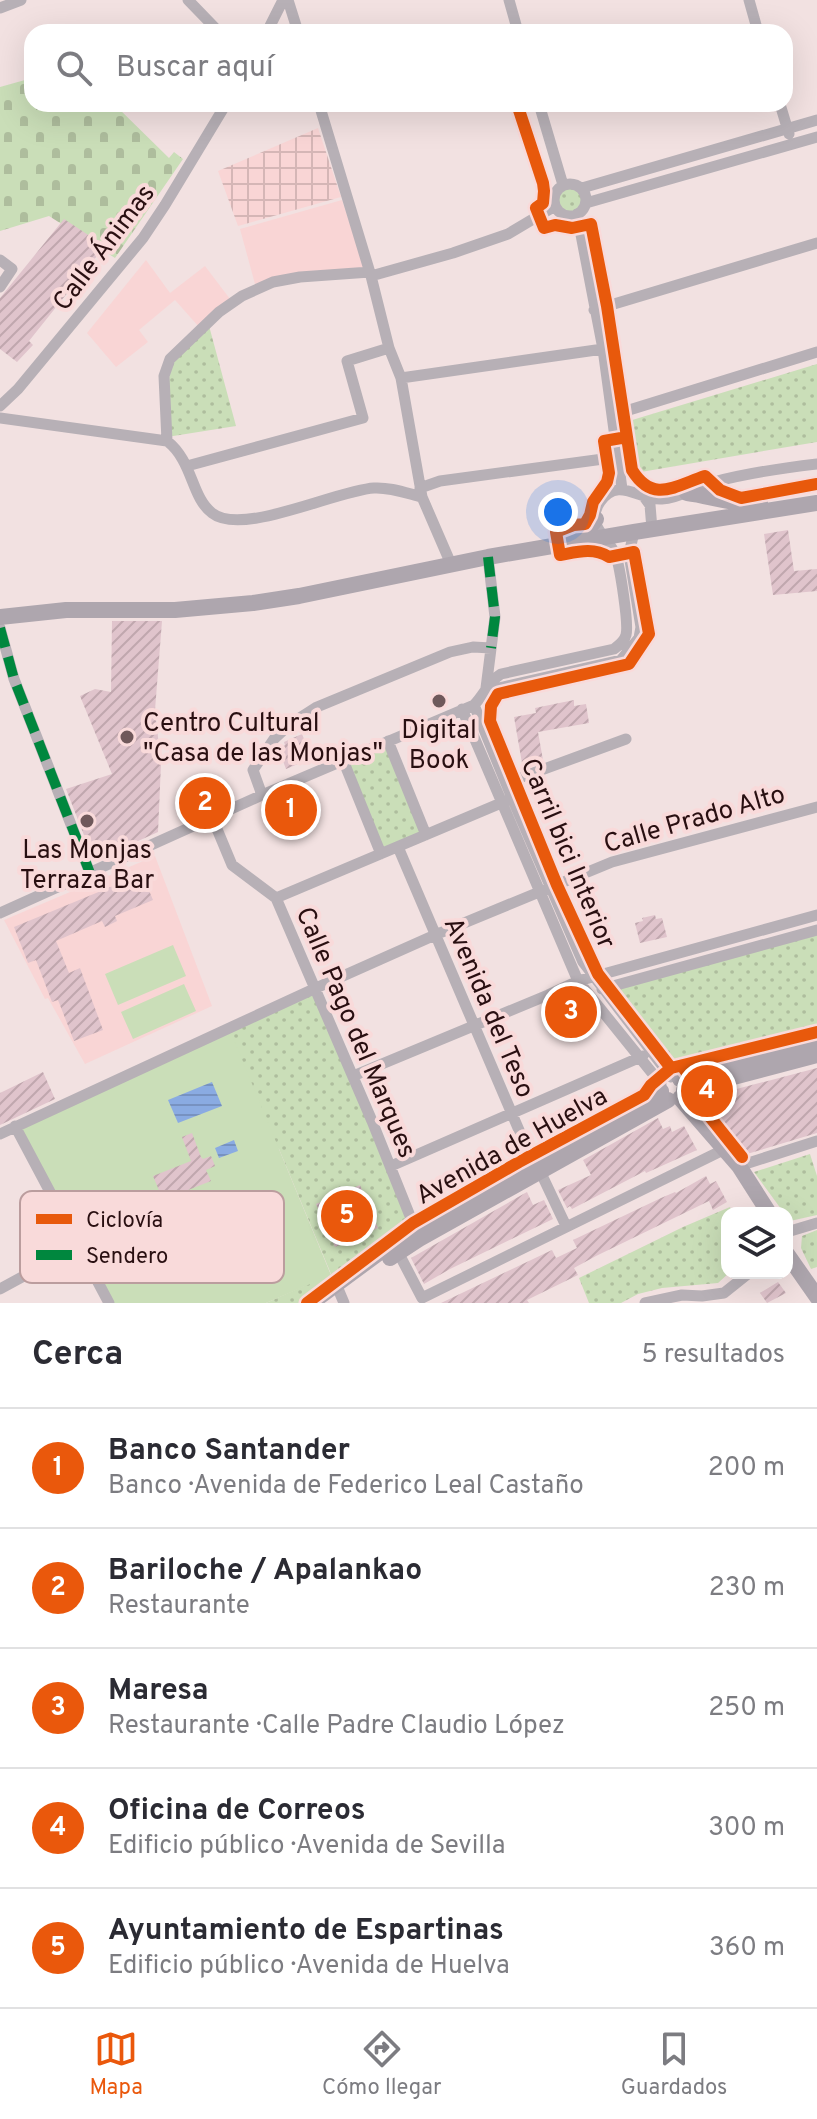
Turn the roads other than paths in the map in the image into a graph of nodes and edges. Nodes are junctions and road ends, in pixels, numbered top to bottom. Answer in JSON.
{"nodes":[{"id":1,"x":21,"y":0,"type":"edge"},
{"id":2,"x":188,"y":0,"type":"edge"},
{"id":3,"x":286,"y":0,"type":"edge"},
{"id":4,"x":509,"y":0,"type":"edge"},
{"id":5,"x":749,"y":0,"type":"edge"},
{"id":6,"x":0,"y":8,"type":"edge"},
{"id":7,"x":211,"y":24,"type":"edge"},
{"id":8,"x":272,"y":24,"type":"edge"},
{"id":9,"x":295,"y":24,"type":"edge"},
{"id":10,"x":516,"y":24,"type":"edge"},
{"id":11,"x":753,"y":24,"type":"edge"},
{"id":12,"x":221,"y":112,"type":"edge"},
{"id":13,"x":321,"y":112,"type":"edge"},
{"id":14,"x":541,"y":112,"type":"edge"},
{"id":15,"x":782,"y":112,"type":"edge"},
{"id":16,"x":813,"y":121,"type":"edge"},
{"id":17,"x":787,"y":128,"type":"junction"},
{"id":18,"x":816,"y":140,"type":"edge"},
{"id":19,"x":792,"y":144,"type":"junction"},
{"id":20,"x":563,"y":185,"type":"junction"},
{"id":21,"x":582,"y":188,"type":"junction"},
{"id":22,"x":586,"y":203,"type":"junction"},
{"id":23,"x":555,"y":206,"type":"junction"},
{"id":24,"x":577,"y":214,"type":"junction"},
{"id":25,"x":817,"y":243,"type":"edge"},
{"id":26,"x":0,"y":260,"type":"edge"},
{"id":27,"x":370,"y":274,"type":"junction"},
{"id":28,"x":0,"y":287,"type":"edge"},
{"id":29,"x":594,"y":310,"type":"junction"},
{"id":30,"x":389,"y":348,"type":"junction"},
{"id":31,"x":603,"y":349,"type":"junction"},
{"id":32,"x":817,"y":352,"type":"edge"},
{"id":33,"x":401,"y":378,"type":"junction"},
{"id":34,"x":0,"y":406,"type":"edge"},
{"id":35,"x":613,"y":415,"type":"junction"},
{"id":36,"x":0,"y":418,"type":"edge"},
{"id":37,"x":167,"y":441,"type":"junction"},
{"id":38,"x":618,"y":457,"type":"junction"},
{"id":39,"x":817,"y":464,"type":"edge"},
{"id":40,"x":187,"y":466,"type":"junction"},
{"id":41,"x":622,"y":489,"type":"junction"},
{"id":42,"x":421,"y":492,"type":"junction"},
{"id":43,"x":687,"y":493,"type":"junction"},
{"id":44,"x":817,"y":493,"type":"edge"},
{"id":45,"x":645,"y":498,"type":"junction"},
{"id":46,"x":817,"y":503,"type":"edge"},
{"id":47,"x":596,"y":519,"type":"junction"},
{"id":48,"x":652,"y":529,"type":"junction"},
{"id":49,"x":634,"y":532,"type":"junction"},
{"id":50,"x":603,"y":538,"type":"junction"},
{"id":51,"x":569,"y":544,"type":"junction"},
{"id":52,"x":488,"y":557,"type":"junction"},
{"id":53,"x":451,"y":564,"type":"junction"},
{"id":54,"x":0,"y":617,"type":"edge"},
{"id":55,"x":0,"y":628,"type":"edge"},
{"id":56,"x":627,"y":646,"type":"junction"},
{"id":57,"x":491,"y":648,"type":"junction"},
{"id":58,"x":485,"y":693,"type":"junction"},
{"id":59,"x":468,"y":707,"type":"junction"},
{"id":60,"x":626,"y":739,"type":"dead end"},
{"id":61,"x":388,"y":741,"type":"junction"},
{"id":62,"x":343,"y":760,"type":"junction"},
{"id":63,"x":506,"y":783,"type":"junction"},
{"id":64,"x":262,"y":795,"type":"junction"},
{"id":65,"x":507,"y":800,"type":"junction"},
{"id":66,"x":817,"y":807,"type":"edge"},
{"id":67,"x":212,"y":817,"type":"junction"},
{"id":68,"x":426,"y":835,"type":"junction"},
{"id":69,"x":398,"y":847,"type":"junction"},
{"id":70,"x":381,"y":854,"type":"junction"},
{"id":71,"x":90,"y":873,"type":"junction"},
{"id":72,"x":545,"y":889,"type":"junction"},
{"id":73,"x":276,"y":898,"type":"junction"},
{"id":74,"x":0,"y":913,"type":"edge"},
{"id":75,"x":817,"y":915,"type":"edge"},
{"id":76,"x":817,"y":930,"type":"edge"},
{"id":77,"x":435,"y":935,"type":"junction"},
{"id":78,"x":592,"y":976,"type":"junction"},
{"id":79,"x":578,"y":981,"type":"junction"},
{"id":80,"x":316,"y":988,"type":"junction"},
{"id":81,"x":602,"y":989,"type":"junction"},
{"id":82,"x":473,"y":1026,"type":"junction"},
{"id":83,"x":817,"y":1041,"type":"edge"},
{"id":84,"x":645,"y":1055,"type":"junction"},
{"id":85,"x":817,"y":1055,"type":"edge"},
{"id":86,"x":353,"y":1076,"type":"junction"},
{"id":87,"x":672,"y":1088,"type":"junction"},
{"id":88,"x":512,"y":1115,"type":"junction"},
{"id":89,"x":15,"y":1126,"type":"junction"},
{"id":90,"x":0,"y":1134,"type":"edge"},
{"id":91,"x":817,"y":1141,"type":"edge"},
{"id":92,"x":723,"y":1150,"type":"junction"},
{"id":93,"x":536,"y":1165,"type":"junction"},
{"id":94,"x":391,"y":1166,"type":"junction"},
{"id":95,"x":739,"y":1166,"type":"junction"},
{"id":96,"x":50,"y":1191,"type":"edge"},
{"id":97,"x":765,"y":1207,"type":"edge"},
{"id":98,"x":817,"y":1223,"type":"edge"},
{"id":99,"x":566,"y":1226,"type":"junction"},
{"id":100,"x":793,"y":1230,"type":"edge"},
{"id":101,"x":416,"y":1233,"type":"junction"},
{"id":102,"x":398,"y":1252,"type":"junction"},
{"id":103,"x":793,"y":1263,"type":"edge"},
{"id":104,"x":20,"y":1278,"type":"edge"},
{"id":105,"x":742,"y":1279,"type":"edge"},
{"id":106,"x":98,"y":1283,"type":"edge"},
{"id":107,"x":0,"y":1289,"type":"edge"},
{"id":108,"x":337,"y":1296,"type":"edge"},
{"id":109,"x":817,"y":1297,"type":"edge"},
{"id":110,"x":668,"y":1300,"type":"edge"},
{"id":111,"x":109,"y":1303,"type":"edge"},
{"id":112,"x":311,"y":1303,"type":"edge"},
{"id":113,"x":645,"y":1303,"type":"edge"}],
"edges":[{"from":1,"to":6,"type":"street"},
{"from":2,"to":7,"type":"street"},
{"from":3,"to":8,"type":"street"},
{"from":3,"to":9,"type":"street"},
{"from":4,"to":10,"type":"street"},
{"from":5,"to":11,"type":"street"},
{"from":12,"to":34,"type":"street","name":"Calle Ánimas"},
{"from":13,"to":27,"type":"street"},
{"from":14,"to":20,"type":"street"},
{"from":15,"to":17,"type":"street"},
{"from":16,"to":17,"type":"street"},
{"from":16,"to":18,"type":"street"},
{"from":17,"to":19,"type":"street"},
{"from":17,"to":21,"type":"street"},
{"from":18,"to":19,"type":"street"},
{"from":19,"to":22,"type":"street"},
{"from":20,"to":21,"type":"street"},
{"from":20,"to":23,"type":"street"},
{"from":21,"to":22,"type":"street"},
{"from":22,"to":24,"type":"street"},
{"from":23,"to":24,"type":"street"},
{"from":23,"to":27,"type":"street"},
{"from":24,"to":29,"type":"street"},
{"from":25,"to":29,"type":"street"},
{"from":26,"to":28,"type":"street"},
{"from":27,"to":30,"type":"street"},
{"from":27,"to":37,"type":"street"},
{"from":29,"to":31,"type":"street"},
{"from":30,"to":33,"type":"street"},
{"from":30,"to":40,"type":"street"},
{"from":31,"to":33,"type":"street"},
{"from":31,"to":35,"type":"street"},
{"from":32,"to":35,"type":"street"},
{"from":33,"to":42,"type":"street"},
{"from":35,"to":38,"type":"street"},
{"from":36,"to":37,"type":"street"},
{"from":37,"to":40,"type":"street"},
{"from":38,"to":41,"type":"street"},
{"from":38,"to":42,"type":"street"},
{"from":39,"to":43,"type":"street"},
{"from":40,"to":42,"type":"street"},
{"from":41,"to":45,"type":"street"},
{"from":41,"to":47,"type":"street"},
{"from":42,"to":53,"type":"street"},
{"from":43,"to":44,"type":"main road"},
{"from":43,"to":45,"type":"street"},
{"from":45,"to":48,"type":"street"},
{"from":46,"to":48,"type":"main road"},
{"from":47,"to":50,"type":"street"},
{"from":47,"to":51,"type":"main road"},
{"from":48,"to":49,"type":"main road"},
{"from":49,"to":50,"type":"main road"},
{"from":49,"to":56,"type":"street"},
{"from":50,"to":51,"type":"main road"},
{"from":50,"to":56,"type":"street"},
{"from":51,"to":52,"type":"main road"},
{"from":52,"to":53,"type":"main road"},
{"from":52,"to":57,"type":"street"},
{"from":53,"to":54,"type":"main road"},
{"from":55,"to":71,"type":"street"},
{"from":56,"to":58,"type":"street"},
{"from":57,"to":58,"type":"street"},
{"from":57,"to":64,"type":"street"},
{"from":58,"to":59,"type":"street"},
{"from":59,"to":61,"type":"street"},
{"from":59,"to":63,"type":"street"},
{"from":59,"to":65,"type":"street"},
{"from":60,"to":63,"type":"street"},
{"from":61,"to":62,"type":"street"},
{"from":61,"to":68,"type":"street"},
{"from":62,"to":64,"type":"street"},
{"from":62,"to":70,"type":"street"},
{"from":63,"to":65,"type":"street"},
{"from":64,"to":67,"type":"street"},
{"from":65,"to":68,"type":"street"},
{"from":65,"to":72,"type":"street"},
{"from":66,"to":72,"type":"street","name":"Calle Prado Alto"},
{"from":67,"to":71,"type":"street"},
{"from":67,"to":73,"type":"street","name":"Calle Pago del Marques"},
{"from":68,"to":69,"type":"street"},
{"from":69,"to":70,"type":"street"},
{"from":69,"to":77,"type":"street","name":"Avenida del Teso"},
{"from":70,"to":73,"type":"street"},
{"from":71,"to":74,"type":"street"},
{"from":72,"to":77,"type":"street","name":"Calle Prado Alto"},
{"from":72,"to":78,"type":"street"},
{"from":72,"to":79,"type":"street"},
{"from":73,"to":80,"type":"street","name":"Calle Pago del Marques"},
{"from":75,"to":78,"type":"street"},
{"from":76,"to":81,"type":"street"},
{"from":77,"to":80,"type":"street","name":"Calle Prado Alto"},
{"from":77,"to":82,"type":"street","name":"Avenida del Teso"},
{"from":78,"to":79,"type":"street"},
{"from":78,"to":81,"type":"street"},
{"from":79,"to":82,"type":"street"},
{"from":79,"to":84,"type":"street"},
{"from":80,"to":86,"type":"street","name":"Calle Pago del Marques"},
{"from":80,"to":89,"type":"street","name":"Calle Prado Alto"},
{"from":81,"to":84,"type":"street"},
{"from":82,"to":86,"type":"street"},
{"from":82,"to":88,"type":"street","name":"Avenida del Teso"},
{"from":83,"to":87,"type":"main road"},
{"from":84,"to":87,"type":"street"},
{"from":84,"to":88,"type":"street"},
{"from":85,"to":87,"type":"main road"},
{"from":86,"to":94,"type":"street","name":"Calle Pago del Marques"},
{"from":87,"to":92,"type":"main road"},
{"from":87,"to":93,"type":"main road","name":"Avenida de Huelva"},
{"from":88,"to":93,"type":"street","name":"Avenida del Teso"},
{"from":88,"to":94,"type":"street"},
{"from":89,"to":90,"type":"street","name":"Calle Prado Alto"},
{"from":89,"to":96,"type":"street"},
{"from":91,"to":95,"type":"street"},
{"from":92,"to":95,"type":"main road"},
{"from":92,"to":99,"type":"street"},
{"from":93,"to":99,"type":"street","name":"Avenida del Teso"},
{"from":93,"to":101,"type":"main road","name":"Avenida de Huelva"},
{"from":94,"to":101,"type":"street","name":"Calle Pago del Marques"},
{"from":95,"to":97,"type":"main road"},
{"from":98,"to":100,"type":"street"},
{"from":99,"to":102,"type":"street"},
{"from":101,"to":102,"type":"main road","name":"Avenida de Huelva"},
{"from":101,"to":108,"type":"main road","name":"Avenida de Huelva"},
{"from":102,"to":108,"type":"main road","name":"Avenida de Huelva"},
{"from":103,"to":109,"type":"main road"},
{"from":104,"to":107,"type":"street"},
{"from":105,"to":110,"type":"street"},
{"from":106,"to":111,"type":"street"},
{"from":108,"to":112,"type":"main road","name":"Avenida de Huelva"},
{"from":110,"to":113,"type":"street"}]}
